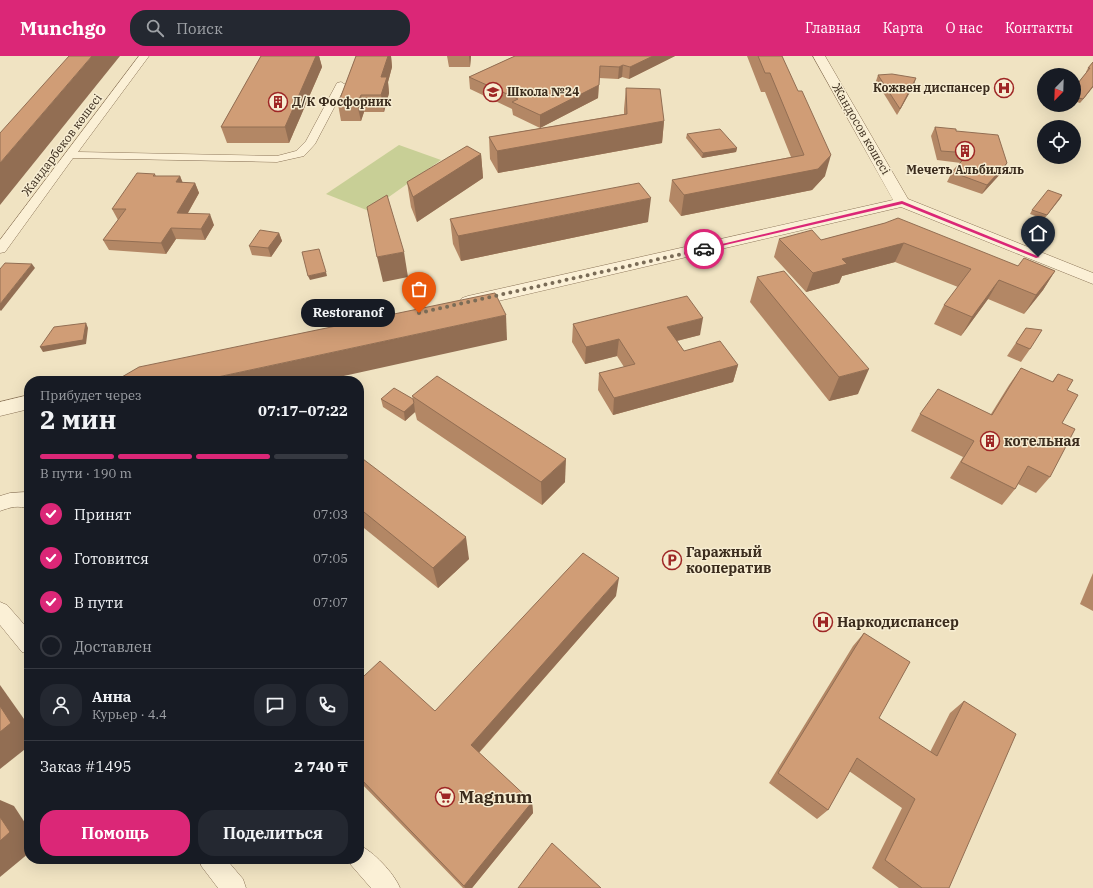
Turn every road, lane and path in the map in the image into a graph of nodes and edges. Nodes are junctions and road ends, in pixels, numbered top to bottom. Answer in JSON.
{"nodes":[{"id":1,"x":144,"y":56,"type":"edge"},
{"id":2,"x":819,"y":56,"type":"edge"},
{"id":3,"x":341,"y":86,"type":"dead end"},
{"id":4,"x":70,"y":155,"type":"junction"},
{"id":5,"x":902,"y":202,"type":"junction"},
{"id":6,"x":0,"y":249,"type":"edge"},
{"id":7,"x":1093,"y":279,"type":"edge"},
{"id":8,"x":450,"y":306,"type":"edge"},
{"id":9,"x":24,"y":403,"type":"edge"},
{"id":10,"x":0,"y":409,"type":"edge"},
{"id":11,"x":24,"y":499,"type":"edge"},
{"id":12,"x":0,"y":504,"type":"edge"},
{"id":13,"x":0,"y":611,"type":"edge"},
{"id":14,"x":24,"y":639,"type":"edge"},
{"id":15,"x":364,"y":862,"type":"edge"},
{"id":16,"x":214,"y":864,"type":"edge"},
{"id":17,"x":234,"y":888,"type":"edge"},
{"id":18,"x":388,"y":888,"type":"edge"}],
"edges":[{"from":1,"to":4,"type":"street","name":"Жандарбеков көшесі"},
{"from":2,"to":5,"type":"street","name":"Жандосов көшесі"},
{"from":3,"to":4,"type":"street"},
{"from":4,"to":6,"type":"street","name":"Жандарбеков көшесі"},
{"from":5,"to":7,"type":"street"},
{"from":5,"to":8,"type":"street"},
{"from":9,"to":10,"type":"street"},
{"from":11,"to":12,"type":"street"},
{"from":13,"to":14,"type":"street"},
{"from":15,"to":18,"type":"street"},
{"from":16,"to":17,"type":"street"}]}
